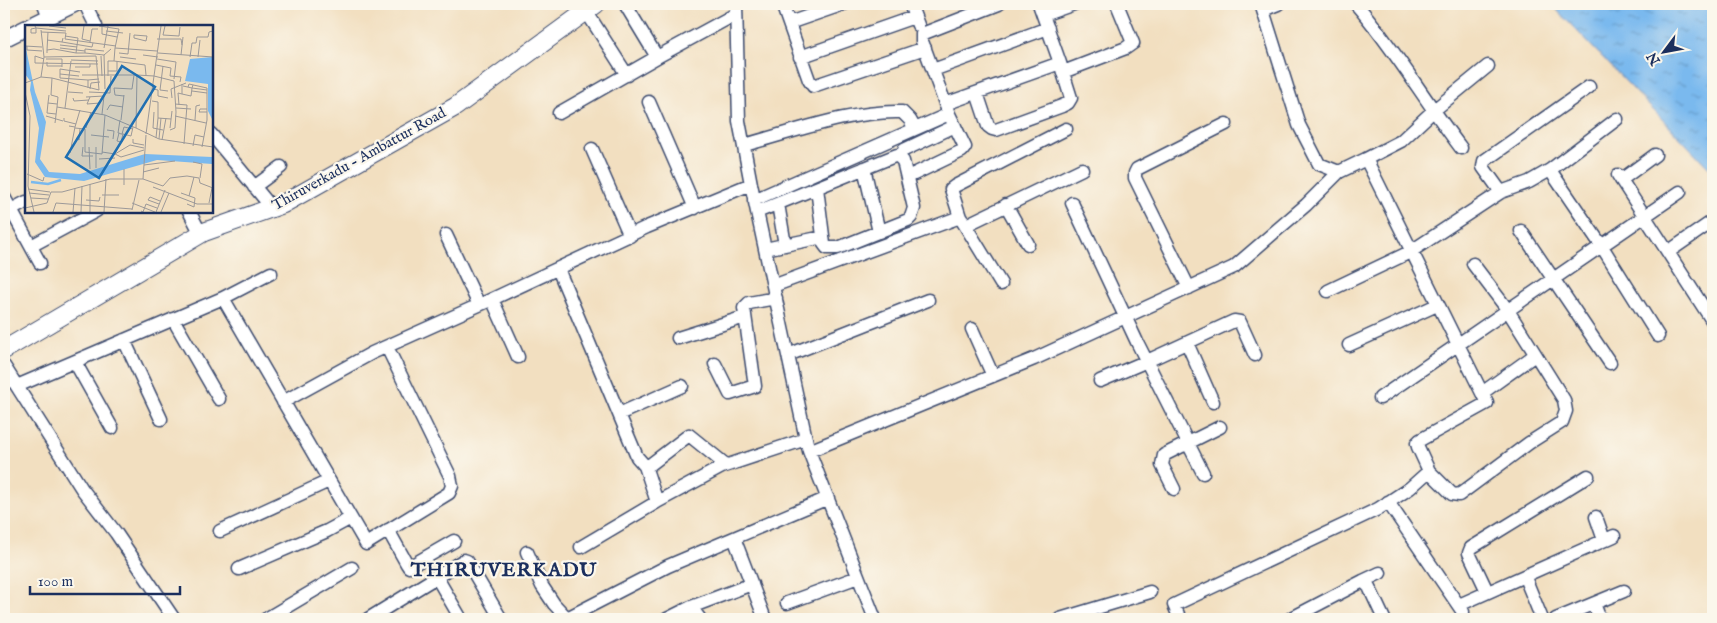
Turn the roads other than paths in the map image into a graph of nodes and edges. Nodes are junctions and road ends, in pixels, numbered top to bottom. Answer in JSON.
{"nodes":[{"id":1,"x":75,"y":4,"type":"edge"},
{"id":2,"x":85,"y":4,"type":"edge"},
{"id":3,"x":625,"y":4,"type":"edge"},
{"id":4,"x":782,"y":4,"type":"edge"},
{"id":5,"x":844,"y":4,"type":"edge"},
{"id":6,"x":910,"y":4,"type":"edge"},
{"id":7,"x":999,"y":4,"type":"edge"},
{"id":8,"x":1074,"y":4,"type":"edge"},
{"id":9,"x":1117,"y":4,"type":"edge"},
{"id":10,"x":1278,"y":4,"type":"edge"},
{"id":11,"x":1356,"y":4,"type":"edge"},
{"id":12,"x":591,"y":7,"type":"edge"},
{"id":13,"x":1262,"y":7,"type":"edge"},
{"id":14,"x":736,"y":9,"type":"edge"},
{"id":15,"x":1041,"y":9,"type":"edge"},
{"id":16,"x":914,"y":17,"type":"junction"},
{"id":17,"x":42,"y":19,"type":"edge"},
{"id":18,"x":789,"y":23,"type":"junction"},
{"id":19,"x":96,"y":25,"type":"edge"},
{"id":20,"x":25,"y":28,"type":"edge"},
{"id":21,"x":1048,"y":28,"type":"junction"},
{"id":22,"x":922,"y":34,"type":"junction"},
{"id":23,"x":4,"y":39,"type":"edge"},
{"id":24,"x":925,"y":48,"type":"junction"},
{"id":25,"x":800,"y":57,"type":"junction"},
{"id":26,"x":657,"y":58,"type":"junction"},
{"id":27,"x":1488,"y":66,"type":"dead end"},
{"id":28,"x":1061,"y":67,"type":"junction"},
{"id":29,"x":933,"y":70,"type":"junction"},
{"id":30,"x":627,"y":75,"type":"junction"},
{"id":31,"x":1589,"y":87,"type":"dead end"},
{"id":32,"x":977,"y":93,"type":"junction"},
{"id":33,"x":649,"y":102,"type":"dead end"},
{"id":34,"x":947,"y":109,"type":"junction"},
{"id":35,"x":1433,"y":111,"type":"junction"},
{"id":36,"x":559,"y":113,"type":"dead end"},
{"id":37,"x":1618,"y":119,"type":"dead end"},
{"id":38,"x":1226,"y":124,"type":"dead end"},
{"id":39,"x":954,"y":126,"type":"junction"},
{"id":40,"x":915,"y":129,"type":"junction"},
{"id":41,"x":1066,"y":129,"type":"dead end"},
{"id":42,"x":212,"y":135,"type":"edge"},
{"id":43,"x":744,"y":145,"type":"junction"},
{"id":44,"x":1462,"y":148,"type":"dead end"},
{"id":45,"x":592,"y":149,"type":"dead end"},
{"id":46,"x":904,"y":150,"type":"dead end"},
{"id":47,"x":1655,"y":156,"type":"dead end"},
{"id":48,"x":1366,"y":159,"type":"junction"},
{"id":49,"x":281,"y":167,"type":"dead end"},
{"id":50,"x":864,"y":168,"type":"junction"},
{"id":51,"x":1082,"y":169,"type":"dead end"},
{"id":52,"x":1550,"y":170,"type":"junction"},
{"id":53,"x":1339,"y":172,"type":"junction"},
{"id":54,"x":914,"y":174,"type":"dead end"},
{"id":55,"x":751,"y":184,"type":"junction"},
{"id":56,"x":254,"y":187,"type":"junction"},
{"id":57,"x":817,"y":188,"type":"junction"},
{"id":58,"x":1501,"y":192,"type":"junction"},
{"id":59,"x":1680,"y":192,"type":"dead end"},
{"id":60,"x":4,"y":197,"type":"edge"},
{"id":61,"x":25,"y":203,"type":"edge"},
{"id":62,"x":1072,"y":203,"type":"dead end"},
{"id":63,"x":778,"y":204,"type":"junction"},
{"id":64,"x":1006,"y":205,"type":"junction"},
{"id":65,"x":756,"y":206,"type":"junction"},
{"id":66,"x":272,"y":208,"type":"junction"},
{"id":67,"x":695,"y":208,"type":"junction"},
{"id":68,"x":11,"y":210,"type":"junction"},
{"id":69,"x":94,"y":212,"type":"edge"},
{"id":70,"x":190,"y":212,"type":"edge"},
{"id":71,"x":1645,"y":216,"type":"junction"},
{"id":72,"x":963,"y":221,"type":"junction"},
{"id":73,"x":1713,"y":221,"type":"edge"},
{"id":74,"x":1521,"y":231,"type":"dead end"},
{"id":75,"x":879,"y":232,"type":"junction"},
{"id":76,"x":201,"y":234,"type":"junction"},
{"id":77,"x":446,"y":236,"type":"dead end"},
{"id":78,"x":630,"y":236,"type":"junction"},
{"id":79,"x":823,"y":237,"type":"junction"},
{"id":80,"x":1028,"y":244,"type":"dead end"},
{"id":81,"x":785,"y":245,"type":"junction"},
{"id":82,"x":1601,"y":245,"type":"junction"},
{"id":83,"x":31,"y":246,"type":"junction"},
{"id":84,"x":765,"y":249,"type":"junction"},
{"id":85,"x":1410,"y":252,"type":"junction"},
{"id":86,"x":1668,"y":252,"type":"junction"},
{"id":87,"x":40,"y":263,"type":"dead end"},
{"id":88,"x":1472,"y":264,"type":"dead end"},
{"id":89,"x":558,"y":269,"type":"junction"},
{"id":90,"x":271,"y":273,"type":"dead end"},
{"id":91,"x":1554,"y":279,"type":"junction"},
{"id":92,"x":1001,"y":284,"type":"dead end"},
{"id":93,"x":1189,"y":288,"type":"junction"},
{"id":94,"x":1328,"y":291,"type":"dead end"},
{"id":95,"x":774,"y":292,"type":"junction"},
{"id":96,"x":223,"y":298,"type":"junction"},
{"id":97,"x":492,"y":300,"type":"junction"},
{"id":98,"x":928,"y":300,"type":"dead end"},
{"id":99,"x":1437,"y":304,"type":"junction"},
{"id":100,"x":1708,"y":304,"type":"edge"},
{"id":101,"x":479,"y":305,"type":"junction"},
{"id":102,"x":1507,"y":309,"type":"junction"},
{"id":103,"x":745,"y":317,"type":"junction"},
{"id":104,"x":1126,"y":317,"type":"junction"},
{"id":105,"x":173,"y":319,"type":"junction"},
{"id":106,"x":1713,"y":322,"type":"edge"},
{"id":107,"x":972,"y":329,"type":"dead end"},
{"id":108,"x":1658,"y":336,"type":"dead end"},
{"id":109,"x":678,"y":338,"type":"dead end"},
{"id":110,"x":124,"y":340,"type":"junction"},
{"id":111,"x":1187,"y":343,"type":"junction"},
{"id":112,"x":1349,"y":345,"type":"dead end"},
{"id":113,"x":1458,"y":345,"type":"junction"},
{"id":114,"x":387,"y":346,"type":"junction"},
{"id":115,"x":4,"y":350,"type":"edge"},
{"id":116,"x":788,"y":355,"type":"junction"},
{"id":117,"x":1255,"y":355,"type":"dead end"},
{"id":118,"x":1536,"y":355,"type":"junction"},
{"id":119,"x":518,"y":357,"type":"dead end"},
{"id":120,"x":75,"y":362,"type":"junction"},
{"id":121,"x":1147,"y":362,"type":"junction"},
{"id":122,"x":1610,"y":363,"type":"dead end"},
{"id":123,"x":715,"y":364,"type":"dead end"},
{"id":124,"x":4,"y":366,"type":"edge"},
{"id":125,"x":993,"y":376,"type":"junction"},
{"id":126,"x":1100,"y":381,"type":"dead end"},
{"id":127,"x":18,"y":386,"type":"junction"},
{"id":128,"x":682,"y":386,"type":"dead end"},
{"id":129,"x":1482,"y":392,"type":"junction"},
{"id":130,"x":1380,"y":398,"type":"dead end"},
{"id":131,"x":219,"y":399,"type":"dead end"},
{"id":132,"x":283,"y":402,"type":"junction"},
{"id":133,"x":1213,"y":402,"type":"dead end"},
{"id":134,"x":619,"y":414,"type":"junction"},
{"id":135,"x":161,"y":419,"type":"dead end"},
{"id":136,"x":1220,"y":426,"type":"dead end"},
{"id":137,"x":112,"y":428,"type":"dead end"},
{"id":138,"x":1188,"y":443,"type":"junction"},
{"id":139,"x":808,"y":445,"type":"junction"},
{"id":140,"x":726,"y":465,"type":"junction"},
{"id":141,"x":645,"y":466,"type":"junction"},
{"id":142,"x":1429,"y":471,"type":"junction"},
{"id":143,"x":1203,"y":473,"type":"dead end"},
{"id":144,"x":1588,"y":476,"type":"dead end"},
{"id":145,"x":329,"y":481,"type":"junction"},
{"id":146,"x":1174,"y":489,"type":"dead end"},
{"id":147,"x":828,"y":498,"type":"junction"},
{"id":148,"x":657,"y":502,"type":"junction"},
{"id":149,"x":1388,"y":502,"type":"junction"},
{"id":150,"x":1596,"y":517,"type":"dead end"},
{"id":151,"x":351,"y":518,"type":"junction"},
{"id":152,"x":388,"y":530,"type":"junction"},
{"id":153,"x":220,"y":531,"type":"dead end"},
{"id":154,"x":734,"y":538,"type":"junction"},
{"id":155,"x":454,"y":541,"type":"dead end"},
{"id":156,"x":581,"y":547,"type":"dead end"},
{"id":157,"x":527,"y":552,"type":"dead end"},
{"id":158,"x":352,"y":568,"type":"dead end"},
{"id":159,"x":239,"y":569,"type":"dead end"},
{"id":160,"x":1380,"y":572,"type":"dead end"},
{"id":161,"x":436,"y":576,"type":"junction"},
{"id":162,"x":858,"y":577,"type":"junction"},
{"id":163,"x":1526,"y":580,"type":"dead end"},
{"id":164,"x":1364,"y":581,"type":"junction"},
{"id":165,"x":752,"y":584,"type":"junction"},
{"id":166,"x":1487,"y":591,"type":"junction"},
{"id":167,"x":1624,"y":591,"type":"dead end"},
{"id":168,"x":1150,"y":592,"type":"dead end"},
{"id":169,"x":787,"y":604,"type":"dead end"},
{"id":170,"x":1594,"y":604,"type":"junction"},
{"id":171,"x":691,"y":607,"type":"junction"},
{"id":172,"x":1299,"y":617,"type":"edge"},
{"id":173,"x":174,"y":619,"type":"edge"},
{"id":174,"x":266,"y":619,"type":"edge"},
{"id":175,"x":368,"y":619,"type":"edge"},
{"id":176,"x":461,"y":619,"type":"edge"},
{"id":177,"x":502,"y":619,"type":"edge"},
{"id":178,"x":568,"y":619,"type":"edge"},
{"id":179,"x":667,"y":619,"type":"edge"},
{"id":180,"x":700,"y":619,"type":"edge"},
{"id":181,"x":765,"y":619,"type":"edge"},
{"id":182,"x":875,"y":619,"type":"edge"},
{"id":183,"x":1060,"y":619,"type":"edge"},
{"id":184,"x":1180,"y":619,"type":"edge"},
{"id":185,"x":1384,"y":619,"type":"edge"},
{"id":186,"x":1542,"y":619,"type":"edge"},
{"id":187,"x":1556,"y":619,"type":"edge"},
{"id":188,"x":1600,"y":619,"type":"edge"}],
"edges":[{"from":1,"to":17,"type":"street"},
{"from":2,"to":19,"type":"street"},
{"from":3,"to":26,"type":"street"},
{"from":4,"to":18,"type":"street"},
{"from":5,"to":18,"type":"street"},
{"from":6,"to":16,"type":"street"},
{"from":7,"to":22,"type":"street"},
{"from":8,"to":15,"type":"street"},
{"from":9,"to":28,"type":"street"},
{"from":10,"to":13,"type":"street"},
{"from":11,"to":35,"type":"street"},
{"from":12,"to":30,"type":"street"},
{"from":12,"to":66,"type":"main road","name":"Thiruverkadu - Ambattur Road"},
{"from":13,"to":53,"type":"street"},
{"from":14,"to":26,"type":"street"},
{"from":14,"to":43,"type":"street"},
{"from":15,"to":21,"type":"street"},
{"from":16,"to":22,"type":"street"},
{"from":16,"to":25,"type":"street"},
{"from":18,"to":25,"type":"street"},
{"from":20,"to":23,"type":"street"},
{"from":21,"to":28,"type":"street"},
{"from":21,"to":29,"type":"street"},
{"from":22,"to":24,"type":"street"},
{"from":24,"to":25,"type":"street"},
{"from":24,"to":29,"type":"street"},
{"from":26,"to":30,"type":"street"},
{"from":27,"to":35,"type":"street"},
{"from":28,"to":32,"type":"street"},
{"from":28,"to":32,"type":"street"},
{"from":29,"to":34,"type":"street"},
{"from":30,"to":36,"type":"street"},
{"from":31,"to":58,"type":"street"},
{"from":32,"to":34,"type":"street"},
{"from":33,"to":67,"type":"street"},
{"from":34,"to":39,"type":"street"},
{"from":34,"to":40,"type":"street"},
{"from":35,"to":44,"type":"street"},
{"from":35,"to":48,"type":"street"},
{"from":37,"to":52,"type":"street"},
{"from":38,"to":93,"type":"street"},
{"from":39,"to":46,"type":"street"},
{"from":39,"to":54,"type":"street"},
{"from":40,"to":43,"type":"street"},
{"from":40,"to":65,"type":"street"},
{"from":41,"to":72,"type":"street"},
{"from":42,"to":56,"type":"street"},
{"from":43,"to":55,"type":"street"},
{"from":45,"to":78,"type":"street"},
{"from":47,"to":71,"type":"street"},
{"from":48,"to":53,"type":"street"},
{"from":48,"to":85,"type":"street"},
{"from":49,"to":56,"type":"street"},
{"from":50,"to":57,"type":"street"},
{"from":50,"to":75,"type":"street"},
{"from":50,"to":75,"type":"street"},
{"from":51,"to":64,"type":"street"},
{"from":52,"to":58,"type":"street"},
{"from":52,"to":82,"type":"street"},
{"from":53,"to":93,"type":"street"},
{"from":55,"to":65,"type":"street"},
{"from":55,"to":67,"type":"street"},
{"from":56,"to":66,"type":"street"},
{"from":57,"to":63,"type":"street"},
{"from":57,"to":79,"type":"street"},
{"from":58,"to":85,"type":"street"},
{"from":59,"to":71,"type":"street"},
{"from":60,"to":68,"type":"street"},
{"from":61,"to":68,"type":"street"},
{"from":62,"to":104,"type":"street"},
{"from":63,"to":65,"type":"street"},
{"from":63,"to":81,"type":"street"},
{"from":64,"to":72,"type":"street"},
{"from":64,"to":80,"type":"street"},
{"from":65,"to":84,"type":"street"},
{"from":66,"to":76,"type":"main road","name":"Thiruverkadu - Ambattur Road"},
{"from":67,"to":78,"type":"street"},
{"from":68,"to":83,"type":"street"},
{"from":69,"to":83,"type":"street"},
{"from":70,"to":76,"type":"street"},
{"from":71,"to":82,"type":"street"},
{"from":71,"to":86,"type":"street"},
{"from":72,"to":92,"type":"street"},
{"from":72,"to":95,"type":"street"},
{"from":73,"to":86,"type":"street"},
{"from":74,"to":91,"type":"street"},
{"from":75,"to":79,"type":"street"},
{"from":76,"to":115,"type":"main road","name":"Thiruverkadu - Ambattur Road"},
{"from":77,"to":101,"type":"street"},
{"from":78,"to":89,"type":"street"},
{"from":79,"to":81,"type":"street"},
{"from":81,"to":84,"type":"street"},
{"from":82,"to":91,"type":"street"},
{"from":82,"to":108,"type":"street"},
{"from":83,"to":87,"type":"street"},
{"from":84,"to":95,"type":"street"},
{"from":85,"to":94,"type":"street"},
{"from":85,"to":99,"type":"street"},
{"from":86,"to":100,"type":"street"},
{"from":88,"to":102,"type":"street"},
{"from":89,"to":97,"type":"street"},
{"from":89,"to":134,"type":"street"},
{"from":90,"to":96,"type":"street"},
{"from":91,"to":102,"type":"street"},
{"from":91,"to":122,"type":"street"},
{"from":93,"to":104,"type":"street"},
{"from":95,"to":103,"type":"street"},
{"from":95,"to":116,"type":"street"},
{"from":96,"to":105,"type":"street"},
{"from":96,"to":132,"type":"street"},
{"from":97,"to":101,"type":"street"},
{"from":97,"to":119,"type":"street"},
{"from":98,"to":116,"type":"street"},
{"from":99,"to":112,"type":"street"},
{"from":99,"to":113,"type":"street"},
{"from":100,"to":106,"type":"street"},
{"from":101,"to":114,"type":"street"},
{"from":102,"to":113,"type":"street"},
{"from":102,"to":118,"type":"street"},
{"from":103,"to":109,"type":"street"},
{"from":103,"to":123,"type":"street"},
{"from":104,"to":121,"type":"street"},
{"from":104,"to":125,"type":"street"},
{"from":105,"to":110,"type":"street"},
{"from":105,"to":131,"type":"street"},
{"from":107,"to":125,"type":"street"},
{"from":110,"to":120,"type":"street"},
{"from":110,"to":135,"type":"street"},
{"from":111,"to":117,"type":"street"},
{"from":111,"to":121,"type":"street"},
{"from":111,"to":133,"type":"street"},
{"from":113,"to":129,"type":"street"},
{"from":113,"to":130,"type":"street"},
{"from":114,"to":132,"type":"street"},
{"from":114,"to":152,"type":"street"},
{"from":116,"to":139,"type":"street"},
{"from":118,"to":129,"type":"street"},
{"from":118,"to":142,"type":"street"},
{"from":120,"to":127,"type":"street"},
{"from":120,"to":137,"type":"street"},
{"from":121,"to":126,"type":"street"},
{"from":121,"to":138,"type":"street"},
{"from":124,"to":127,"type":"street"},
{"from":125,"to":139,"type":"street"},
{"from":127,"to":173,"type":"street"},
{"from":128,"to":134,"type":"street"},
{"from":129,"to":142,"type":"street"},
{"from":132,"to":145,"type":"street"},
{"from":134,"to":141,"type":"street"},
{"from":136,"to":138,"type":"street"},
{"from":138,"to":143,"type":"street"},
{"from":138,"to":146,"type":"street"},
{"from":139,"to":140,"type":"street"},
{"from":139,"to":147,"type":"street"},
{"from":140,"to":141,"type":"street"},
{"from":140,"to":148,"type":"street"},
{"from":141,"to":148,"type":"street"},
{"from":142,"to":149,"type":"street"},
{"from":144,"to":166,"type":"street"},
{"from":145,"to":151,"type":"street"},
{"from":145,"to":153,"type":"street"},
{"from":147,"to":154,"type":"street"},
{"from":147,"to":162,"type":"street"},
{"from":148,"to":156,"type":"street"},
{"from":149,"to":166,"type":"street"},
{"from":149,"to":184,"type":"street"},
{"from":150,"to":166,"type":"street"},
{"from":151,"to":152,"type":"street"},
{"from":151,"to":159,"type":"street"},
{"from":152,"to":155,"type":"street"},
{"from":154,"to":165,"type":"street"},
{"from":154,"to":178,"type":"street"},
{"from":157,"to":178,"type":"street"},
{"from":158,"to":174,"type":"street"},
{"from":160,"to":164,"type":"street"},
{"from":161,"to":175,"type":"street"},
{"from":161,"to":176,"type":"street"},
{"from":161,"to":177,"type":"street"},
{"from":162,"to":169,"type":"street"},
{"from":162,"to":182,"type":"street"},
{"from":163,"to":186,"type":"street"},
{"from":164,"to":172,"type":"street"},
{"from":164,"to":185,"type":"street"},
{"from":165,"to":171,"type":"street"},
{"from":165,"to":181,"type":"street"},
{"from":167,"to":170,"type":"street"},
{"from":168,"to":183,"type":"street"},
{"from":170,"to":187,"type":"street"},
{"from":170,"to":188,"type":"street"},
{"from":171,"to":179,"type":"street"},
{"from":171,"to":180,"type":"street"}]}
